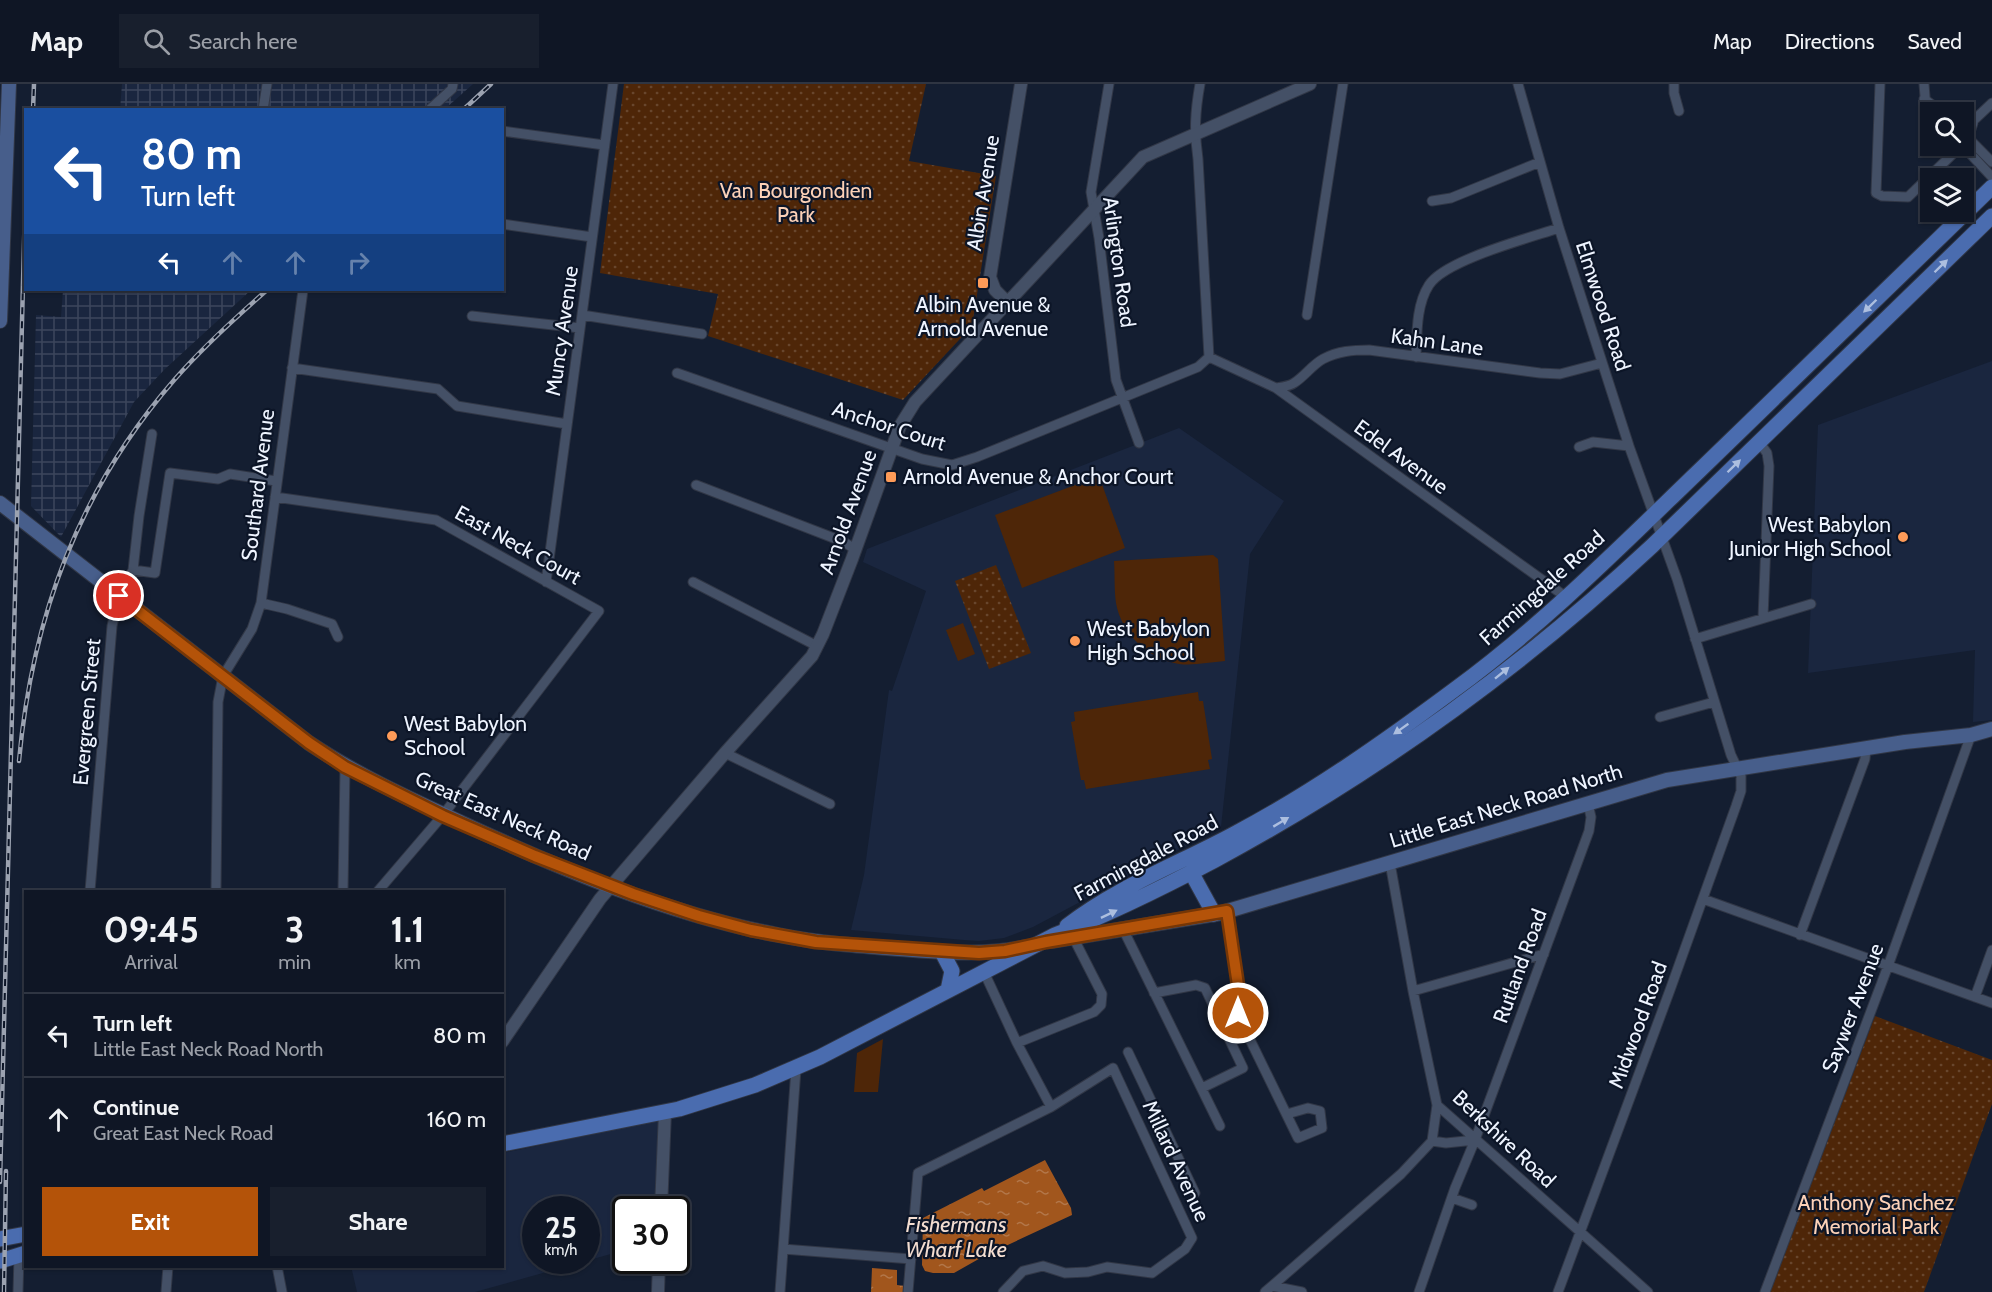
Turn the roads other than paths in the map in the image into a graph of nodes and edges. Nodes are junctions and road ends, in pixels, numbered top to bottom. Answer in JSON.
{"nodes":[{"id":1,"x":9,"y":84,"type":"edge"},
{"id":2,"x":267,"y":84,"type":"edge"},
{"id":3,"x":613,"y":84,"type":"edge"},
{"id":4,"x":1021,"y":84,"type":"edge"},
{"id":5,"x":1109,"y":84,"type":"edge"},
{"id":6,"x":1200,"y":84,"type":"edge"},
{"id":7,"x":1311,"y":84,"type":"edge"},
{"id":8,"x":1344,"y":84,"type":"edge"},
{"id":9,"x":1518,"y":84,"type":"edge"},
{"id":10,"x":1674,"y":84,"type":"edge"},
{"id":11,"x":1880,"y":84,"type":"edge"},
{"id":12,"x":1924,"y":84,"type":"edge"},
{"id":13,"x":452,"y":86,"type":"edge"},
{"id":14,"x":1288,"y":89,"type":"edge"},
{"id":15,"x":1924,"y":99,"type":"junction"},
{"id":16,"x":1925,"y":102,"type":"edge"},
{"id":17,"x":1928,"y":102,"type":"edge"},
{"id":18,"x":1992,"y":103,"type":"edge"},
{"id":19,"x":263,"y":108,"type":"edge"},
{"id":20,"x":431,"y":108,"type":"edge"},
{"id":21,"x":1679,"y":111,"type":"dead end"},
{"id":22,"x":1974,"y":120,"type":"edge"},
{"id":23,"x":504,"y":131,"type":"edge"},
{"id":24,"x":1194,"y":134,"type":"junction"},
{"id":25,"x":604,"y":145,"type":"junction"},
{"id":26,"x":1974,"y":148,"type":"edge"},
{"id":27,"x":1974,"y":154,"type":"edge"},
{"id":28,"x":1949,"y":156,"type":"edge"},
{"id":29,"x":1540,"y":162,"type":"junction"},
{"id":30,"x":1992,"y":162,"type":"edge"},
{"id":31,"x":3,"y":171,"type":"edge"},
{"id":32,"x":1992,"y":177,"type":"edge"},
{"id":33,"x":1992,"y":187,"type":"edge"},
{"id":34,"x":1432,"y":201,"type":"dead end"},
{"id":35,"x":1093,"y":210,"type":"junction"},
{"id":36,"x":1992,"y":216,"type":"edge"},
{"id":37,"x":504,"y":224,"type":"edge"},
{"id":38,"x":1559,"y":228,"type":"junction"},
{"id":39,"x":592,"y":237,"type":"junction"},
{"id":40,"x":1927,"y":250,"type":"junction"},
{"id":41,"x":1898,"y":279,"type":"junction"},
{"id":42,"x":303,"y":291,"type":"edge"},
{"id":43,"x":1912,"y":293,"type":"junction"},
{"id":44,"x":1007,"y":303,"type":"junction"},
{"id":45,"x":0,"y":306,"type":"edge"},
{"id":46,"x":472,"y":315,"type":"dead end"},
{"id":47,"x":582,"y":315,"type":"junction"},
{"id":48,"x":1307,"y":315,"type":"dead end"},
{"id":49,"x":0,"y":321,"type":"edge"},
{"id":50,"x":1884,"y":321,"type":"junction"},
{"id":51,"x":580,"y":328,"type":"junction"},
{"id":52,"x":702,"y":334,"type":"dead end"},
{"id":53,"x":1209,"y":357,"type":"junction"},
{"id":54,"x":1416,"y":357,"type":"junction"},
{"id":55,"x":1602,"y":363,"type":"junction"},
{"id":56,"x":292,"y":368,"type":"junction"},
{"id":57,"x":677,"y":373,"type":"dead end"},
{"id":58,"x":1276,"y":388,"type":"junction"},
{"id":59,"x":1122,"y":399,"type":"junction"},
{"id":60,"x":567,"y":424,"type":"junction"},
{"id":61,"x":152,"y":434,"type":"dead end"},
{"id":62,"x":1760,"y":442,"type":"junction"},
{"id":63,"x":1138,"y":443,"type":"dead end"},
{"id":64,"x":1629,"y":446,"type":"junction"},
{"id":65,"x":1580,"y":447,"type":"dead end"},
{"id":66,"x":891,"y":449,"type":"junction"},
{"id":67,"x":276,"y":481,"type":"junction"},
{"id":68,"x":696,"y":485,"type":"dead end"},
{"id":69,"x":274,"y":496,"type":"junction"},
{"id":70,"x":0,"y":503,"type":"edge"},
{"id":71,"x":1658,"y":525,"type":"junction"},
{"id":72,"x":856,"y":550,"type":"junction"},
{"id":73,"x":133,"y":570,"type":"junction"},
{"id":74,"x":546,"y":582,"type":"junction"},
{"id":75,"x":693,"y":582,"type":"dead end"},
{"id":76,"x":119,"y":596,"type":"junction"},
{"id":77,"x":1566,"y":597,"type":"junction"},
{"id":78,"x":261,"y":603,"type":"junction"},
{"id":79,"x":1811,"y":604,"type":"dead end"},
{"id":80,"x":1763,"y":618,"type":"junction"},
{"id":81,"x":338,"y":637,"type":"dead end"},
{"id":82,"x":1695,"y":639,"type":"junction"},
{"id":83,"x":818,"y":646,"type":"junction"},
{"id":84,"x":223,"y":676,"type":"junction"},
{"id":85,"x":1714,"y":702,"type":"junction"},
{"id":86,"x":1660,"y":717,"type":"dead end"},
{"id":87,"x":1992,"y":729,"type":"edge"},
{"id":88,"x":1971,"y":735,"type":"junction"},
{"id":89,"x":1992,"y":741,"type":"edge"},
{"id":90,"x":1866,"y":749,"type":"junction"},
{"id":91,"x":725,"y":753,"type":"junction"},
{"id":92,"x":345,"y":767,"type":"junction"},
{"id":93,"x":1737,"y":768,"type":"junction"},
{"id":94,"x":830,"y":804,"type":"dead end"},
{"id":95,"x":1588,"y":804,"type":"junction"},
{"id":96,"x":443,"y":816,"type":"junction"},
{"id":97,"x":1390,"y":863,"type":"junction"},
{"id":98,"x":1191,"y":872,"type":"junction"},
{"id":99,"x":611,"y":886,"type":"junction"},
{"id":100,"x":90,"y":890,"type":"edge"},
{"id":101,"x":216,"y":890,"type":"edge"},
{"id":102,"x":343,"y":890,"type":"edge"},
{"id":103,"x":379,"y":890,"type":"edge"},
{"id":104,"x":1703,"y":899,"type":"junction"},
{"id":105,"x":1220,"y":913,"type":"junction"},
{"id":106,"x":1123,"y":929,"type":"junction"},
{"id":107,"x":1055,"y":935,"type":"junction"},
{"id":108,"x":1800,"y":935,"type":"junction"},
{"id":109,"x":1073,"y":937,"type":"junction"},
{"id":110,"x":1036,"y":944,"type":"junction"},
{"id":111,"x":1992,"y":950,"type":"edge"},
{"id":112,"x":942,"y":952,"type":"junction"},
{"id":113,"x":1544,"y":954,"type":"junction"},
{"id":114,"x":1888,"y":966,"type":"junction"},
{"id":115,"x":984,"y":972,"type":"junction"},
{"id":116,"x":948,"y":990,"type":"junction"},
{"id":117,"x":1413,"y":991,"type":"junction"},
{"id":118,"x":1154,"y":993,"type":"junction"},
{"id":119,"x":1975,"y":997,"type":"junction"},
{"id":120,"x":1992,"y":1003,"type":"edge"},
{"id":121,"x":504,"y":1039,"type":"edge"},
{"id":122,"x":1017,"y":1043,"type":"junction"},
{"id":123,"x":1128,"y":1052,"type":"dead end"},
{"id":124,"x":796,"y":1069,"type":"junction"},
{"id":125,"x":1202,"y":1088,"type":"junction"},
{"id":126,"x":1437,"y":1105,"type":"junction"},
{"id":127,"x":1051,"y":1107,"type":"junction"},
{"id":128,"x":665,"y":1112,"type":"junction"},
{"id":129,"x":1287,"y":1114,"type":"dead end"},
{"id":130,"x":1220,"y":1126,"type":"dead end"},
{"id":131,"x":1475,"y":1140,"type":"junction"},
{"id":132,"x":1432,"y":1141,"type":"junction"},
{"id":133,"x":504,"y":1144,"type":"edge"},
{"id":134,"x":1195,"y":1193,"type":"dead end"},
{"id":135,"x":662,"y":1196,"type":"edge"},
{"id":136,"x":1452,"y":1198,"type":"junction"},
{"id":137,"x":1472,"y":1205,"type":"dead end"},
{"id":138,"x":1580,"y":1232,"type":"junction"},
{"id":139,"x":24,"y":1234,"type":"edge"},
{"id":140,"x":0,"y":1239,"type":"edge"},
{"id":141,"x":783,"y":1249,"type":"junction"},
{"id":142,"x":22,"y":1254,"type":"edge"},
{"id":143,"x":911,"y":1258,"type":"junction"},
{"id":144,"x":0,"y":1261,"type":"edge"},
{"id":145,"x":168,"y":1268,"type":"edge"},
{"id":146,"x":277,"y":1268,"type":"edge"},
{"id":147,"x":659,"y":1274,"type":"edge"},
{"id":148,"x":1269,"y":1289,"type":"edge"},
{"id":149,"x":18,"y":1292,"type":"edge"},
{"id":150,"x":166,"y":1292,"type":"edge"},
{"id":151,"x":282,"y":1292,"type":"edge"},
{"id":152,"x":658,"y":1292,"type":"edge"},
{"id":153,"x":780,"y":1292,"type":"edge"},
{"id":154,"x":908,"y":1292,"type":"edge"},
{"id":155,"x":1003,"y":1292,"type":"edge"},
{"id":156,"x":1302,"y":1292,"type":"edge"},
{"id":157,"x":1419,"y":1292,"type":"edge"},
{"id":158,"x":1558,"y":1292,"type":"edge"},
{"id":159,"x":1648,"y":1292,"type":"edge"},
{"id":160,"x":1765,"y":1292,"type":"edge"}],
"edges":[{"from":1,"to":31,"type":"main road"},
{"from":2,"to":19,"type":"street"},
{"from":3,"to":25,"type":"street","name":"Muncy Avenue"},
{"from":4,"to":44,"type":"street","name":"Albin Avenue"},
{"from":5,"to":35,"type":"street","name":"Arlington Road"},
{"from":6,"to":24,"type":"street"},
{"from":7,"to":14,"type":"street","name":"Arnold Avenue"},
{"from":8,"to":48,"type":"street"},
{"from":9,"to":29,"type":"street","name":"Elmwood Road"},
{"from":10,"to":21,"type":"street"},
{"from":11,"to":28,"type":"street"},
{"from":12,"to":15,"type":"street"},
{"from":13,"to":20,"type":"street"},
{"from":14,"to":24,"type":"street","name":"Arnold Avenue"},
{"from":15,"to":16,"type":"street"},
{"from":15,"to":17,"type":"street"},
{"from":18,"to":22,"type":"street"},
{"from":23,"to":25,"type":"street"},
{"from":24,"to":35,"type":"street","name":"Arnold Avenue"},
{"from":24,"to":53,"type":"street"},
{"from":25,"to":39,"type":"street","name":"Muncy Avenue"},
{"from":26,"to":30,"type":"street"},
{"from":27,"to":32,"type":"street"},
{"from":29,"to":34,"type":"street"},
{"from":29,"to":38,"type":"street","name":"Elmwood Road"},
{"from":31,"to":45,"type":"main road"},
{"from":33,"to":40,"type":"main road"},
{"from":35,"to":44,"type":"street","name":"Arnold Avenue"},
{"from":35,"to":59,"type":"street","name":"Arlington Road"},
{"from":43,"to":36,"type":"main road","name":"Farmingdale Road","one_way":true},
{"from":37,"to":39,"type":"street"},
{"from":38,"to":54,"type":"street"},
{"from":38,"to":55,"type":"street","name":"Elmwood Road"},
{"from":39,"to":47,"type":"street","name":"Muncy Avenue"},
{"from":40,"to":41,"type":"main road"},
{"from":40,"to":43,"type":"main road"},
{"from":41,"to":50,"type":"main road"},
{"from":41,"to":71,"type":"main road","one_way":true},
{"from":42,"to":56,"type":"street","name":"Southard Avenue"},
{"from":43,"to":50,"type":"main road","name":"Farmingdale Road"},
{"from":44,"to":66,"type":"street","name":"Arnold Avenue"},
{"from":45,"to":49,"type":"main road"},
{"from":46,"to":51,"type":"street"},
{"from":47,"to":51,"type":"street","name":"Muncy Avenue"},
{"from":47,"to":52,"type":"street"},
{"from":50,"to":62,"type":"main road","name":"Farmingdale Road"},
{"from":51,"to":60,"type":"street","name":"Muncy Avenue"},
{"from":53,"to":58,"type":"street","name":"Edel Avenue"},
{"from":53,"to":59,"type":"street","name":"Anchor Court"},
{"from":54,"to":55,"type":"street","name":"Kahn Lane"},
{"from":54,"to":58,"type":"street","name":"Kahn Lane"},
{"from":55,"to":64,"type":"street","name":"Elmwood Road"},
{"from":56,"to":60,"type":"street"},
{"from":56,"to":67,"type":"street","name":"Southard Avenue"},
{"from":57,"to":66,"type":"street","name":"Anchor Court"},
{"from":58,"to":77,"type":"street","name":"Edel Avenue"},
{"from":59,"to":63,"type":"street","name":"Arlington Road"},
{"from":59,"to":66,"type":"street","name":"Anchor Court"},
{"from":60,"to":74,"type":"street","name":"Muncy Avenue"},
{"from":61,"to":73,"type":"street","name":"Evergreen Street"},
{"from":71,"to":62,"type":"main road","name":"Farmingdale Road","one_way":true},
{"from":62,"to":80,"type":"street"},
{"from":64,"to":65,"type":"street"},
{"from":64,"to":71,"type":"street","name":"Elmwood Road"},
{"from":66,"to":72,"type":"street","name":"Arnold Avenue"},
{"from":67,"to":69,"type":"street","name":"Southard Avenue"},
{"from":67,"to":73,"type":"street"},
{"from":68,"to":72,"type":"street"},
{"from":69,"to":74,"type":"street","name":"East Neck Court"},
{"from":69,"to":78,"type":"street","name":"Southard Avenue"},
{"from":70,"to":76,"type":"main road","name":"Great East Neck Road"},
{"from":71,"to":77,"type":"main road","name":"Farmingdale Road"},
{"from":71,"to":82,"type":"street","name":"Elmwood Road"},
{"from":98,"to":71,"type":"main road","name":"Farmingdale Road","one_way":true},
{"from":72,"to":83,"type":"street","name":"Arnold Avenue"},
{"from":73,"to":76,"type":"street","name":"Evergreen Street"},
{"from":74,"to":96,"type":"street","name":"East Neck Court"},
{"from":75,"to":83,"type":"street"},
{"from":76,"to":84,"type":"main road","name":"Great East Neck Road"},
{"from":76,"to":100,"type":"street","name":"Evergreen Street"},
{"from":77,"to":107,"type":"main road","name":"Farmingdale Road","one_way":true},
{"from":78,"to":81,"type":"street"},
{"from":78,"to":84,"type":"street","name":"Southard Avenue"},
{"from":79,"to":80,"type":"street"},
{"from":80,"to":82,"type":"street"},
{"from":82,"to":85,"type":"street","name":"Midwood Road"},
{"from":83,"to":91,"type":"street","name":"Arnold Avenue"},
{"from":84,"to":92,"type":"main road","name":"Great East Neck Road"},
{"from":84,"to":101,"type":"street"},
{"from":85,"to":86,"type":"street"},
{"from":85,"to":93,"type":"street","name":"Midwood Road"},
{"from":87,"to":88,"type":"main road","name":"Little East Neck Road North"},
{"from":88,"to":89,"type":"main road"},
{"from":88,"to":90,"type":"main road","name":"Little East Neck Road North"},
{"from":88,"to":114,"type":"street","name":"Saywer Avenue"},
{"from":90,"to":93,"type":"main road","name":"Little East Neck Road North"},
{"from":90,"to":108,"type":"street"},
{"from":91,"to":94,"type":"street"},
{"from":91,"to":99,"type":"street","name":"Arnold Avenue"},
{"from":92,"to":96,"type":"main road","name":"Great East Neck Road"},
{"from":92,"to":102,"type":"street"},
{"from":93,"to":95,"type":"main road","name":"Little East Neck Road North"},
{"from":93,"to":104,"type":"street","name":"Midwood Road"},
{"from":95,"to":97,"type":"main road","name":"Little East Neck Road North"},
{"from":95,"to":113,"type":"street","name":"Rutland Road"},
{"from":96,"to":99,"type":"main road","name":"Great East Neck Road"},
{"from":96,"to":103,"type":"street"},
{"from":97,"to":105,"type":"main road","name":"Little East Neck Road North"},
{"from":97,"to":117,"type":"street","name":"Berkshire Road"},
{"from":98,"to":105,"type":"main road"},
{"from":107,"to":98,"type":"main road","name":"Farmingdale Road","one_way":true},
{"from":99,"to":112,"type":"main road","name":"Great East Neck Road"},
{"from":99,"to":121,"type":"street","name":"Arnold Avenue"},
{"from":104,"to":108,"type":"street"},
{"from":104,"to":138,"type":"street","name":"Midwood Road"},
{"from":105,"to":106,"type":"main road","name":"Little East Neck Road North"},
{"from":105,"to":129,"type":"street"},
{"from":106,"to":109,"type":"main road","name":"Little East Neck Road North"},
{"from":106,"to":118,"type":"street"},
{"from":107,"to":110,"type":"main road","name":"Farmingdale Road"},
{"from":108,"to":114,"type":"street"},
{"from":109,"to":110,"type":"main road","name":"Little East Neck Road North"},
{"from":109,"to":122,"type":"street"},
{"from":110,"to":112,"type":"main road","name":"Great East Neck Road"},
{"from":110,"to":115,"type":"main road","name":"Farmingdale Road"},
{"from":111,"to":119,"type":"street"},
{"from":112,"to":116,"type":"main road"},
{"from":113,"to":117,"type":"street"},
{"from":113,"to":131,"type":"street","name":"Rutland Road"},
{"from":114,"to":119,"type":"street"},
{"from":114,"to":160,"type":"street","name":"Saywer Avenue"},
{"from":115,"to":116,"type":"main road"},
{"from":115,"to":122,"type":"street"},
{"from":116,"to":124,"type":"main road"},
{"from":117,"to":126,"type":"street","name":"Berkshire Road"},
{"from":118,"to":125,"type":"street"},
{"from":118,"to":125,"type":"street"},
{"from":119,"to":120,"type":"street"},
{"from":122,"to":127,"type":"street"},
{"from":123,"to":134,"type":"street"},
{"from":124,"to":128,"type":"main road"},
{"from":124,"to":141,"type":"street"},
{"from":125,"to":130,"type":"street"},
{"from":126,"to":131,"type":"street","name":"Berkshire Road"},
{"from":126,"to":132,"type":"street"},
{"from":127,"to":143,"type":"street","name":"Millard Avenue"},
{"from":127,"to":155,"type":"street","name":"Millard Avenue"},
{"from":128,"to":133,"type":"main road"},
{"from":128,"to":135,"type":"street"},
{"from":131,"to":132,"type":"street"},
{"from":131,"to":136,"type":"street","name":"Rutland Road"},
{"from":131,"to":138,"type":"street","name":"Berkshire Road"},
{"from":132,"to":148,"type":"street"},
{"from":136,"to":137,"type":"street"},
{"from":136,"to":157,"type":"street","name":"Rutland Road"},
{"from":138,"to":158,"type":"street","name":"Midwood Road"},
{"from":138,"to":159,"type":"street","name":"Berkshire Road"},
{"from":139,"to":140,"type":"main road"},
{"from":141,"to":143,"type":"street"},
{"from":141,"to":153,"type":"street"},
{"from":142,"to":144,"type":"main road"},
{"from":142,"to":149,"type":"street"},
{"from":143,"to":154,"type":"street","name":"Millard Avenue"},
{"from":145,"to":150,"type":"street"},
{"from":146,"to":151,"type":"street"},
{"from":147,"to":152,"type":"street"},
{"from":148,"to":156,"type":"street"}]}
